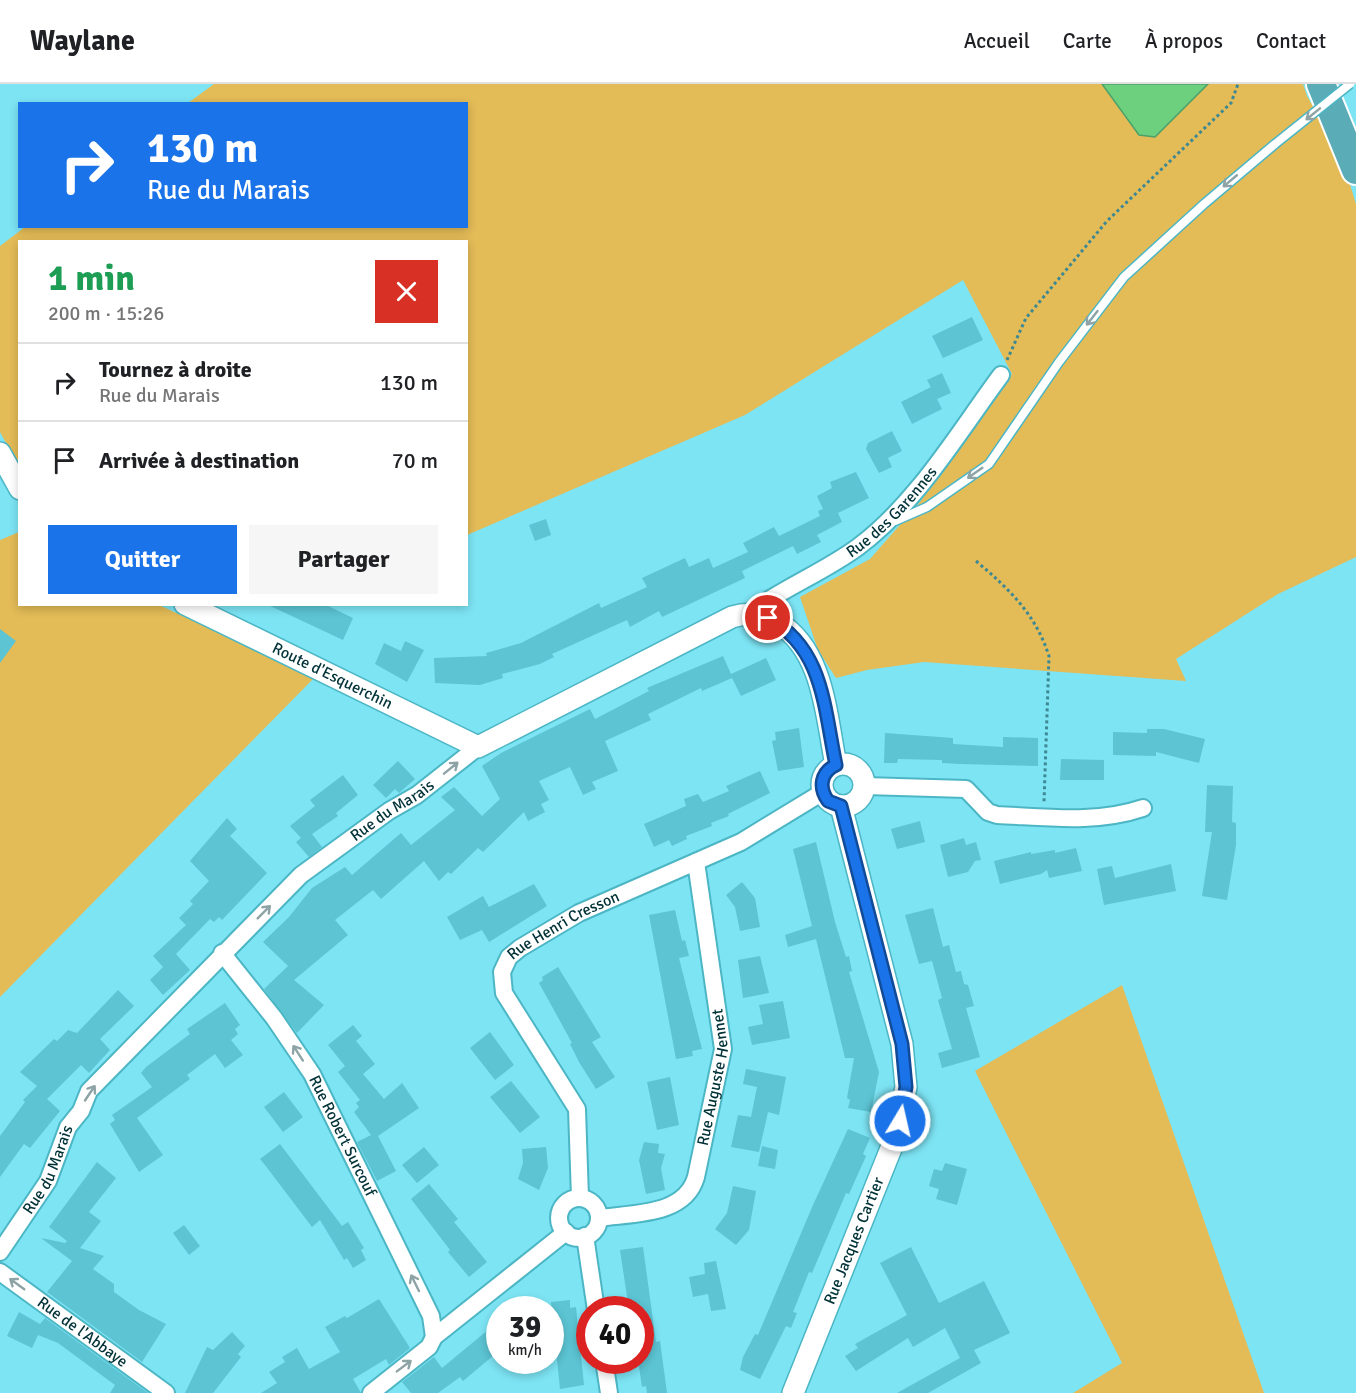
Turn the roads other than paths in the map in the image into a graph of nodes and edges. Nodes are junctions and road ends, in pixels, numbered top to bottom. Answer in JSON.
{"nodes":[{"id":1,"x":1321,"y":84,"type":"edge"},
{"id":2,"x":1337,"y":84,"type":"edge"},
{"id":3,"x":1350,"y":84,"type":"edge"},
{"id":4,"x":1356,"y":131,"type":"edge"},
{"id":5,"x":1356,"y":170,"type":"edge"},
{"id":6,"x":1001,"y":375,"type":"road end"},
{"id":7,"x":0,"y":453,"type":"edge"},
{"id":8,"x":18,"y":485,"type":"edge"},
{"id":9,"x":883,"y":525,"type":"junction"},
{"id":10,"x":189,"y":606,"type":"edge"},
{"id":11,"x":749,"y":614,"type":"junction"},
{"id":12,"x":478,"y":747,"type":"junction"},
{"id":13,"x":836,"y":765,"type":"junction"},
{"id":14,"x":865,"y":786,"type":"junction"},
{"id":15,"x":823,"y":792,"type":"junction"},
{"id":16,"x":841,"y":806,"type":"junction"},
{"id":17,"x":1143,"y":808,"type":"dead end"},
{"id":18,"x":696,"y":862,"type":"junction"},
{"id":19,"x":222,"y":953,"type":"junction"},
{"id":20,"x":580,"y":1198,"type":"junction"},
{"id":21,"x":599,"y":1218,"type":"junction"},
{"id":22,"x":566,"y":1232,"type":"junction"},
{"id":23,"x":585,"y":1236,"type":"junction"},
{"id":24,"x":0,"y":1252,"type":"edge"},
{"id":25,"x":0,"y":1272,"type":"edge"},
{"id":26,"x":595,"y":1296,"type":"edge"},
{"id":27,"x":434,"y":1337,"type":"junction"},
{"id":28,"x":606,"y":1374,"type":"edge"},
{"id":29,"x":166,"y":1393,"type":"edge"},
{"id":30,"x":371,"y":1393,"type":"edge"},
{"id":31,"x":609,"y":1393,"type":"edge"},
{"id":32,"x":793,"y":1393,"type":"edge"}],
"edges":[{"from":1,"to":5,"type":"highway"},
{"from":2,"to":4,"type":"highway"},
{"from":3,"to":9,"type":"lane","one_way":true,"bridge":true},
{"from":6,"to":9,"type":"street","name":"Rue des Garennes"},
{"from":7,"to":8,"type":"street"},
{"from":9,"to":11,"type":"street","name":"Rue des Garennes"},
{"from":10,"to":12,"type":"street","name":"Route d'Esquerchin"},
{"from":11,"to":12,"type":"street","name":"Rue du Marais"},
{"from":11,"to":13,"type":"street"},
{"from":19,"to":12,"type":"street","name":"Rue du Marais","one_way":true},
{"from":13,"to":14,"type":"street"},
{"from":13,"to":15,"type":"street"},
{"from":14,"to":16,"type":"street"},
{"from":14,"to":17,"type":"street"},
{"from":15,"to":16,"type":"street"},
{"from":15,"to":18,"type":"street","name":"Rue Henri Cresson"},
{"from":16,"to":32,"type":"street","name":"Rue Jacques Cartier"},
{"from":18,"to":20,"type":"street","name":"Rue Henri Cresson"},
{"from":18,"to":21,"type":"street","name":"Rue Auguste Hennet"},
{"from":24,"to":19,"type":"street","name":"Rue du Marais","one_way":true},
{"from":27,"to":19,"type":"street","name":"Rue Robert Surcouf","one_way":true},
{"from":20,"to":21,"type":"street"},
{"from":20,"to":22,"type":"street"},
{"from":21,"to":23,"type":"street"},
{"from":22,"to":23,"type":"street"},
{"from":22,"to":27,"type":"street"},
{"from":23,"to":26,"type":"street"},
{"from":29,"to":25,"type":"street","name":"Rue de l'Abbaye","one_way":true},
{"from":30,"to":27,"type":"street","one_way":true},
{"from":28,"to":31,"type":"street"}]}
